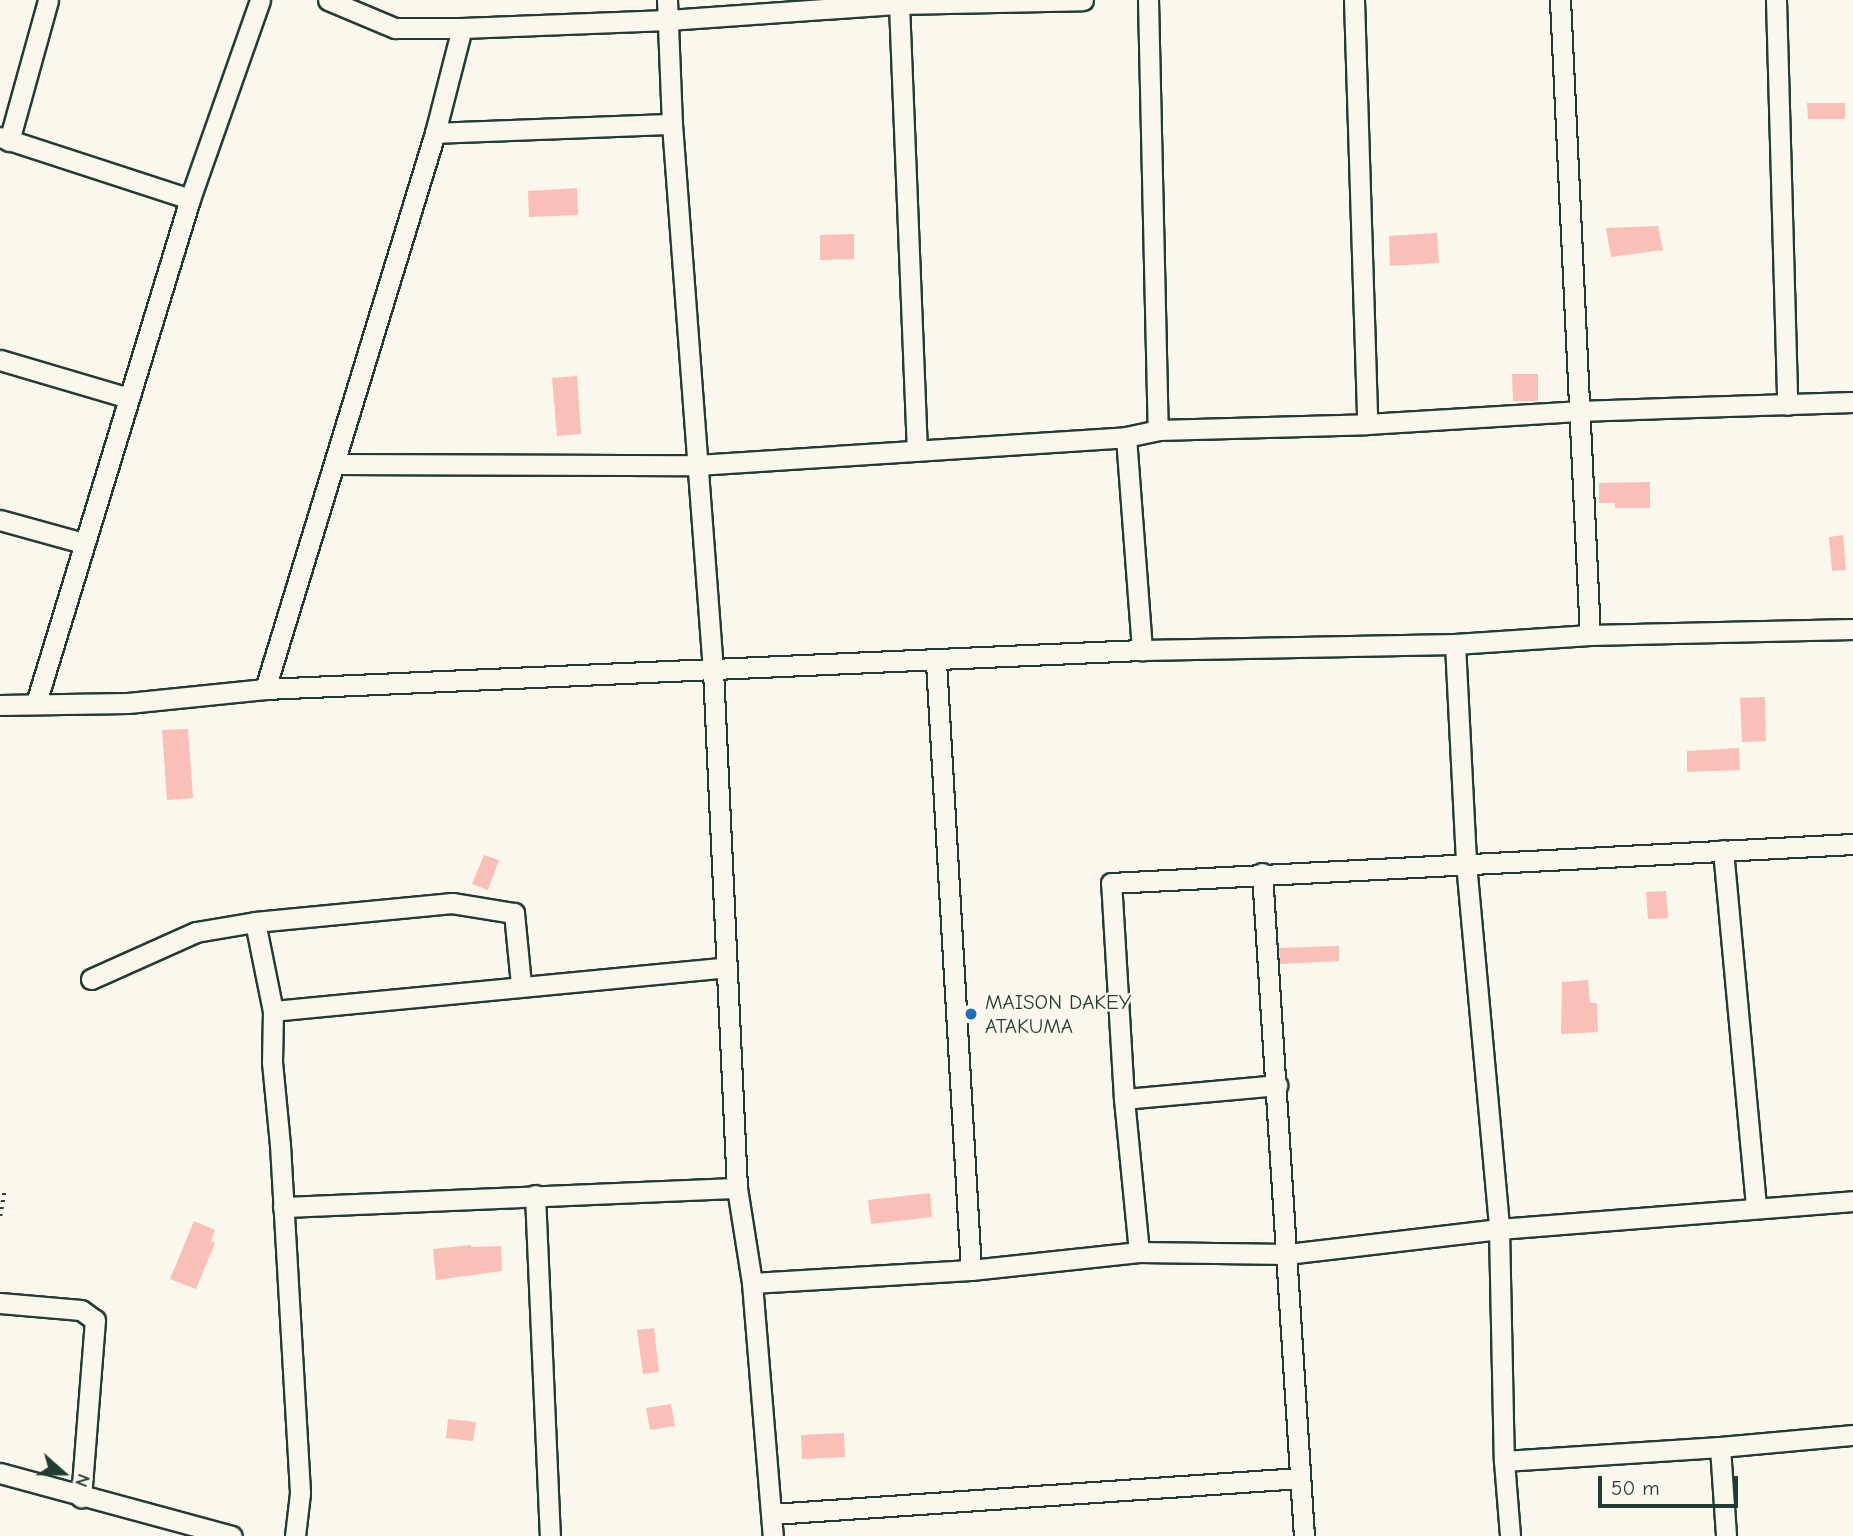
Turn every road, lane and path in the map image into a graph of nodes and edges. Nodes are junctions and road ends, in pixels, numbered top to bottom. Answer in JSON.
{"nodes":[{"id":1,"x":48,"y":0,"type":"edge"},
{"id":2,"x":260,"y":0,"type":"edge"},
{"id":3,"x":328,"y":0,"type":"edge"},
{"id":4,"x":667,"y":0,"type":"edge"},
{"id":5,"x":1083,"y":0,"type":"edge"},
{"id":6,"x":1148,"y":0,"type":"edge"},
{"id":7,"x":1354,"y":0,"type":"edge"},
{"id":8,"x":1560,"y":0,"type":"edge"},
{"id":9,"x":1776,"y":0,"type":"edge"},
{"id":10,"x":899,"y":4,"type":"junction"},
{"id":11,"x":668,"y":20,"type":"junction"},
{"id":12,"x":462,"y":28,"type":"junction"},
{"id":13,"x":672,"y":124,"type":"junction"},
{"id":14,"x":435,"y":133,"type":"junction"},
{"id":15,"x":5,"y":139,"type":"edge"},
{"id":16,"x":190,"y":200,"type":"junction"},
{"id":17,"x":0,"y":360,"type":"edge"},
{"id":18,"x":129,"y":398,"type":"junction"},
{"id":19,"x":1853,"y":402,"type":"edge"},
{"id":20,"x":1787,"y":405,"type":"junction"},
{"id":21,"x":1578,"y":411,"type":"junction"},
{"id":22,"x":1367,"y":424,"type":"junction"},
{"id":23,"x":1158,"y":430,"type":"junction"},
{"id":24,"x":1126,"y":438,"type":"junction"},
{"id":25,"x":917,"y":451,"type":"junction"},
{"id":26,"x":335,"y":464,"type":"junction"},
{"id":27,"x":697,"y":465,"type":"junction"},
{"id":28,"x":0,"y":520,"type":"edge"},
{"id":29,"x":83,"y":543,"type":"junction"},
{"id":30,"x":1853,"y":629,"type":"edge"},
{"id":31,"x":1590,"y":635,"type":"junction"},
{"id":32,"x":1455,"y":644,"type":"junction"},
{"id":33,"x":1142,"y":650,"type":"junction"},
{"id":34,"x":936,"y":662,"type":"junction"},
{"id":35,"x":713,"y":670,"type":"junction"},
{"id":36,"x":265,"y":689,"type":"junction"},
{"id":37,"x":36,"y":703,"type":"junction"},
{"id":38,"x":0,"y":705,"type":"edge"},
{"id":39,"x":1853,"y":844,"type":"edge"},
{"id":40,"x":1723,"y":850,"type":"junction"},
{"id":41,"x":1466,"y":863,"type":"junction"},
{"id":42,"x":1262,"y":873,"type":"junction"},
{"id":43,"x":255,"y":922,"type":"junction"},
{"id":44,"x":727,"y":967,"type":"junction"},
{"id":45,"x":91,"y":979,"type":"dead end"},
{"id":46,"x":521,"y":985,"type":"junction"},
{"id":47,"x":273,"y":1011,"type":"junction"},
{"id":48,"x":1276,"y":1086,"type":"junction"},
{"id":49,"x":1124,"y":1099,"type":"junction"},
{"id":50,"x":737,"y":1188,"type":"junction"},
{"id":51,"x":5,"y":1189,"type":"dead end"},
{"id":52,"x":535,"y":1195,"type":"junction"},
{"id":53,"x":1853,"y":1201,"type":"edge"},
{"id":54,"x":283,"y":1207,"type":"junction"},
{"id":55,"x":1756,"y":1207,"type":"junction"},
{"id":56,"x":0,"y":1216,"type":"edge"},
{"id":57,"x":1499,"y":1229,"type":"junction"},
{"id":58,"x":1139,"y":1252,"type":"junction"},
{"id":59,"x":1287,"y":1254,"type":"junction"},
{"id":60,"x":971,"y":1270,"type":"junction"},
{"id":61,"x":752,"y":1283,"type":"junction"},
{"id":62,"x":0,"y":1303,"type":"edge"},
{"id":63,"x":1853,"y":1434,"type":"edge"},
{"id":64,"x":1720,"y":1447,"type":"junction"},
{"id":65,"x":1504,"y":1461,"type":"junction"},
{"id":66,"x":0,"y":1473,"type":"edge"},
{"id":67,"x":1300,"y":1478,"type":"junction"},
{"id":68,"x":81,"y":1497,"type":"junction"},
{"id":69,"x":772,"y":1514,"type":"junction"},
{"id":70,"x":232,"y":1536,"type":"edge"},
{"id":71,"x":295,"y":1536,"type":"edge"},
{"id":72,"x":550,"y":1536,"type":"edge"},
{"id":73,"x":773,"y":1536,"type":"edge"},
{"id":74,"x":1304,"y":1536,"type":"edge"},
{"id":75,"x":1510,"y":1536,"type":"edge"},
{"id":76,"x":1726,"y":1536,"type":"edge"}],
"edges":[{"from":1,"to":15,"type":"street"},
{"from":2,"to":16,"type":"street"},
{"from":3,"to":12,"type":"street"},
{"from":4,"to":11,"type":"street"},
{"from":5,"to":10,"type":"street"},
{"from":6,"to":23,"type":"street"},
{"from":7,"to":22,"type":"street"},
{"from":8,"to":21,"type":"street"},
{"from":9,"to":20,"type":"street"},
{"from":10,"to":11,"type":"street"},
{"from":10,"to":25,"type":"street"},
{"from":11,"to":12,"type":"street"},
{"from":11,"to":13,"type":"street"},
{"from":12,"to":14,"type":"street"},
{"from":13,"to":14,"type":"street"},
{"from":13,"to":27,"type":"street"},
{"from":14,"to":26,"type":"street"},
{"from":15,"to":16,"type":"street"},
{"from":16,"to":18,"type":"street"},
{"from":17,"to":18,"type":"street"},
{"from":18,"to":29,"type":"street"},
{"from":19,"to":20,"type":"street"},
{"from":20,"to":21,"type":"street"},
{"from":21,"to":22,"type":"street"},
{"from":21,"to":31,"type":"street"},
{"from":22,"to":23,"type":"street"},
{"from":23,"to":24,"type":"street"},
{"from":24,"to":25,"type":"street"},
{"from":24,"to":33,"type":"street"},
{"from":25,"to":27,"type":"street"},
{"from":26,"to":27,"type":"street"},
{"from":26,"to":36,"type":"street"},
{"from":27,"to":35,"type":"street"},
{"from":28,"to":29,"type":"street"},
{"from":29,"to":37,"type":"street"},
{"from":30,"to":31,"type":"street"},
{"from":31,"to":32,"type":"street"},
{"from":32,"to":33,"type":"street"},
{"from":32,"to":41,"type":"street"},
{"from":33,"to":34,"type":"street"},
{"from":34,"to":35,"type":"street"},
{"from":34,"to":60,"type":"street"},
{"from":35,"to":36,"type":"street"},
{"from":35,"to":44,"type":"street"},
{"from":36,"to":37,"type":"street"},
{"from":37,"to":38,"type":"street"},
{"from":39,"to":40,"type":"street"},
{"from":40,"to":41,"type":"street"},
{"from":40,"to":55,"type":"street"},
{"from":41,"to":42,"type":"street"},
{"from":41,"to":57,"type":"street"},
{"from":42,"to":48,"type":"street"},
{"from":42,"to":49,"type":"street"},
{"from":43,"to":45,"type":"street"},
{"from":43,"to":46,"type":"street"},
{"from":43,"to":47,"type":"street"},
{"from":44,"to":46,"type":"street"},
{"from":44,"to":50,"type":"street"},
{"from":46,"to":47,"type":"street"},
{"from":47,"to":54,"type":"street"},
{"from":48,"to":49,"type":"street"},
{"from":48,"to":59,"type":"street"},
{"from":49,"to":58,"type":"street"},
{"from":50,"to":52,"type":"street"},
{"from":50,"to":61,"type":"street"},
{"from":51,"to":56,"type":"path"},
{"from":52,"to":54,"type":"street"},
{"from":52,"to":72,"type":"street"},
{"from":53,"to":55,"type":"street"},
{"from":54,"to":71,"type":"street"},
{"from":55,"to":57,"type":"street"},
{"from":57,"to":59,"type":"street"},
{"from":57,"to":65,"type":"street"},
{"from":58,"to":59,"type":"street"},
{"from":58,"to":60,"type":"street"},
{"from":59,"to":67,"type":"street"},
{"from":60,"to":61,"type":"street"},
{"from":61,"to":69,"type":"street"},
{"from":62,"to":68,"type":"street"},
{"from":63,"to":64,"type":"street"},
{"from":64,"to":65,"type":"street"},
{"from":64,"to":76,"type":"street"},
{"from":65,"to":75,"type":"street"},
{"from":66,"to":68,"type":"street"},
{"from":67,"to":69,"type":"street"},
{"from":67,"to":74,"type":"street"},
{"from":68,"to":70,"type":"street"},
{"from":69,"to":73,"type":"street"}]}
